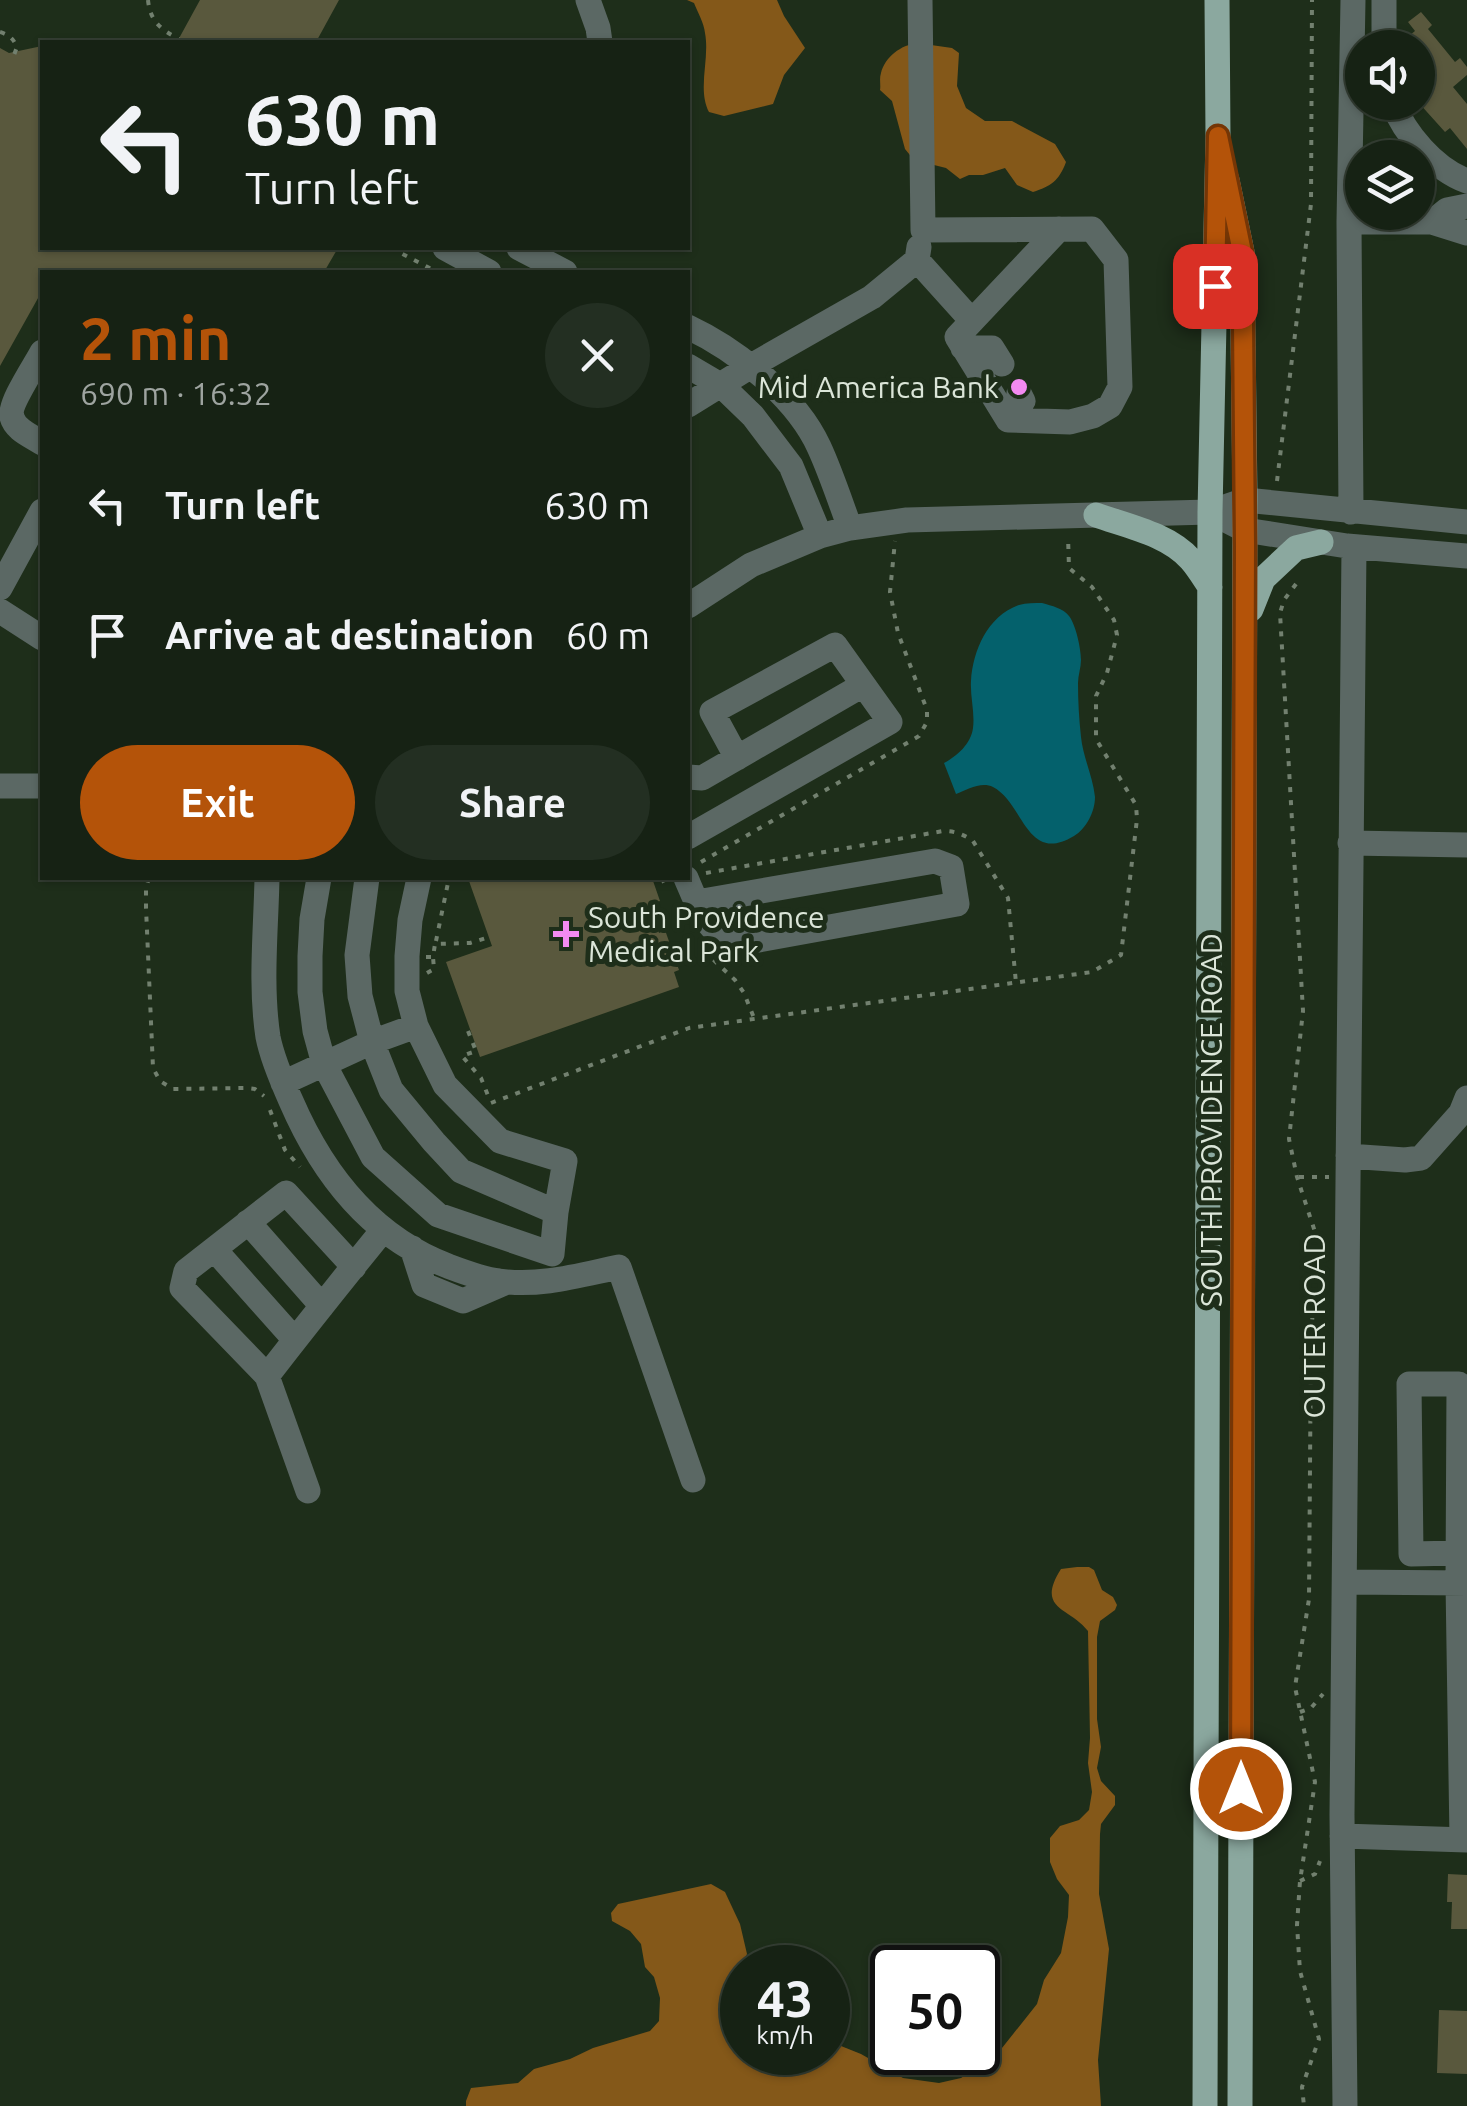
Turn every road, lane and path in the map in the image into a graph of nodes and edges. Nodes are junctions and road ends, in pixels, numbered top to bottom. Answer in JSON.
{"nodes":[{"id":1,"x":148,"y":0,"type":"edge"},
{"id":2,"x":588,"y":0,"type":"edge"},
{"id":3,"x":920,"y":0,"type":"edge"},
{"id":4,"x":1217,"y":0,"type":"edge"},
{"id":5,"x":1312,"y":0,"type":"edge"},
{"id":6,"x":1352,"y":0,"type":"edge"},
{"id":7,"x":1384,"y":0,"type":"edge"},
{"id":8,"x":1384,"y":30,"type":"edge"},
{"id":9,"x":0,"y":32,"type":"edge"},
{"id":10,"x":179,"y":39,"type":"dead end"},
{"id":11,"x":600,"y":40,"type":"edge"},
{"id":12,"x":14,"y":55,"type":"dead end"},
{"id":13,"x":1402,"y":120,"type":"edge"},
{"id":14,"x":1218,"y":136,"type":"junction"},
{"id":15,"x":1350,"y":140,"type":"edge"},
{"id":16,"x":1467,"y":181,"type":"edge"},
{"id":17,"x":1467,"y":206,"type":"edge"},
{"id":18,"x":1435,"y":220,"type":"edge"},
{"id":19,"x":1435,"y":223,"type":"edge"},
{"id":20,"x":1059,"y":229,"type":"junction"},
{"id":21,"x":923,"y":230,"type":"junction"},
{"id":22,"x":1349,"y":230,"type":"edge"},
{"id":23,"x":1467,"y":233,"type":"edge"},
{"id":24,"x":396,"y":250,"type":"edge"},
{"id":25,"x":449,"y":250,"type":"edge"},
{"id":26,"x":522,"y":250,"type":"edge"},
{"id":27,"x":917,"y":260,"type":"junction"},
{"id":28,"x":548,"y":263,"type":"edge"},
{"id":29,"x":434,"y":270,"type":"edge"},
{"id":30,"x":484,"y":270,"type":"edge"},
{"id":31,"x":972,"y":322,"type":"junction"},
{"id":32,"x":690,"y":328,"type":"edge"},
{"id":33,"x":963,"y":348,"type":"junction"},
{"id":34,"x":40,"y":356,"type":"edge"},
{"id":35,"x":1002,"y":364,"type":"dead end"},
{"id":36,"x":750,"y":366,"type":"junction"},
{"id":37,"x":690,"y":367,"type":"edge"},
{"id":38,"x":722,"y":386,"type":"junction"},
{"id":39,"x":1019,"y":393,"type":"dead end"},
{"id":40,"x":690,"y":404,"type":"edge"},
{"id":41,"x":1008,"y":420,"type":"junction"},
{"id":42,"x":40,"y":441,"type":"edge"},
{"id":43,"x":1277,"y":481,"type":"dead end"},
{"id":44,"x":1245,"y":500,"type":"junction"},
{"id":45,"x":1210,"y":512,"type":"junction"},
{"id":46,"x":1351,"y":512,"type":"junction"},
{"id":47,"x":1096,"y":515,"type":"junction"},
{"id":48,"x":1067,"y":516,"type":"junction"},
{"id":49,"x":40,"y":517,"type":"edge"},
{"id":50,"x":1467,"y":522,"type":"edge"},
{"id":51,"x":850,"y":528,"type":"junction"},
{"id":52,"x":1245,"y":530,"type":"junction"},
{"id":53,"x":820,"y":536,"type":"junction"},
{"id":54,"x":1322,"y":542,"type":"junction"},
{"id":55,"x":1354,"y":546,"type":"junction"},
{"id":56,"x":1467,"y":556,"type":"edge"},
{"id":57,"x":1296,"y":584,"type":"dead end"},
{"id":58,"x":1210,"y":587,"type":"junction"},
{"id":59,"x":0,"y":588,"type":"edge"},
{"id":60,"x":690,"y":605,"type":"edge"},
{"id":61,"x":0,"y":610,"type":"edge"},
{"id":62,"x":40,"y":637,"type":"edge"},
{"id":63,"x":1244,"y":638,"type":"junction"},
{"id":64,"x":863,"y":684,"type":"junction"},
{"id":65,"x":737,"y":758,"type":"junction"},
{"id":66,"x":690,"y":777,"type":"edge"},
{"id":67,"x":0,"y":786,"type":"edge"},
{"id":68,"x":40,"y":786,"type":"edge"},
{"id":69,"x":690,"y":836,"type":"edge"},
{"id":70,"x":1350,"y":843,"type":"junction"},
{"id":71,"x":1467,"y":844,"type":"edge"},
{"id":72,"x":149,"y":880,"type":"edge"},
{"id":73,"x":268,"y":880,"type":"edge"},
{"id":74,"x":319,"y":880,"type":"edge"},
{"id":75,"x":367,"y":880,"type":"edge"},
{"id":76,"x":420,"y":880,"type":"edge"},
{"id":77,"x":449,"y":880,"type":"edge"},
{"id":78,"x":687,"y":880,"type":"edge"},
{"id":79,"x":697,"y":902,"type":"junction"},
{"id":80,"x":436,"y":944,"type":"dead end"},
{"id":81,"x":416,"y":1026,"type":"junction"},
{"id":82,"x":468,"y":1031,"type":"dead end"},
{"id":83,"x":372,"y":1042,"type":"junction"},
{"id":84,"x":324,"y":1064,"type":"junction"},
{"id":85,"x":284,"y":1083,"type":"junction"},
{"id":86,"x":1467,"y":1098,"type":"edge"},
{"id":87,"x":481,"y":1107,"type":"junction"},
{"id":88,"x":1348,"y":1156,"type":"junction"},
{"id":89,"x":337,"y":1183,"type":"junction"},
{"id":90,"x":556,"y":1212,"type":"junction"},
{"id":91,"x":248,"y":1222,"type":"junction"},
{"id":92,"x":383,"y":1230,"type":"junction"},
{"id":93,"x":214,"y":1249,"type":"junction"},
{"id":94,"x":552,"y":1254,"type":"junction"},
{"id":95,"x":354,"y":1266,"type":"junction"},
{"id":96,"x":550,"y":1282,"type":"junction"},
{"id":97,"x":322,"y":1306,"type":"junction"},
{"id":98,"x":295,"y":1340,"type":"junction"},
{"id":99,"x":267,"y":1376,"type":"junction"},
{"id":100,"x":693,"y":1480,"type":"dead end"},
{"id":101,"x":308,"y":1491,"type":"dead end"},
{"id":102,"x":1458,"y":1554,"type":"junction"},
{"id":103,"x":1344,"y":1582,"type":"junction"},
{"id":104,"x":1462,"y":1582,"type":"edge"},
{"id":105,"x":1342,"y":1836,"type":"junction"},
{"id":106,"x":1465,"y":1840,"type":"edge"},
{"id":107,"x":1205,"y":2106,"type":"edge"},
{"id":108,"x":1240,"y":2106,"type":"edge"},
{"id":109,"x":1304,"y":2106,"type":"edge"},
{"id":110,"x":1345,"y":2106,"type":"edge"}],
"edges":[{"from":1,"to":10,"type":"path"},
{"from":2,"to":11,"type":"street"},
{"from":3,"to":21,"type":"street"},
{"from":4,"to":14,"type":"main road","name":"SOUTH PROVIDENCE ROAD"},
{"from":5,"to":43,"type":"path"},
{"from":6,"to":15,"type":"street"},
{"from":7,"to":8,"type":"street"},
{"from":9,"to":12,"type":"path"},
{"from":13,"to":16,"type":"street"},
{"from":14,"to":44,"type":"main road","name":"SOUTH PROVIDENCE ROAD"},
{"from":14,"to":45,"type":"main road","name":"SOUTH PROVIDENCE ROAD"},
{"from":17,"to":18,"type":"street"},
{"from":19,"to":23,"type":"street"},
{"from":20,"to":21,"type":"street"},
{"from":20,"to":31,"type":"street"},
{"from":20,"to":41,"type":"street"},
{"from":21,"to":27,"type":"street"},
{"from":22,"to":46,"type":"street"},
{"from":24,"to":29,"type":"path"},
{"from":25,"to":30,"type":"street"},
{"from":26,"to":28,"type":"street"},
{"from":27,"to":31,"type":"street"},
{"from":27,"to":36,"type":"street"},
{"from":31,"to":33,"type":"street"},
{"from":32,"to":36,"type":"street"},
{"from":33,"to":35,"type":"street"},
{"from":33,"to":41,"type":"street"},
{"from":34,"to":42,"type":"street"},
{"from":36,"to":38,"type":"street"},
{"from":36,"to":51,"type":"street"},
{"from":37,"to":38,"type":"street"},
{"from":38,"to":40,"type":"street"},
{"from":38,"to":53,"type":"street"},
{"from":39,"to":41,"type":"street"},
{"from":44,"to":45,"type":"street"},
{"from":44,"to":46,"type":"street"},
{"from":44,"to":52,"type":"main road","name":"SOUTH PROVIDENCE ROAD"},
{"from":45,"to":47,"type":"street"},
{"from":45,"to":52,"type":"street"},
{"from":45,"to":58,"type":"main road","name":"SOUTH PROVIDENCE ROAD"},
{"from":46,"to":50,"type":"street"},
{"from":47,"to":48,"type":"street"},
{"from":47,"to":58,"type":"main road"},
{"from":48,"to":51,"type":"street"},
{"from":48,"to":87,"type":"path"},
{"from":49,"to":59,"type":"street"},
{"from":51,"to":53,"type":"street"},
{"from":52,"to":54,"type":"street"},
{"from":52,"to":63,"type":"main road","name":"SOUTH PROVIDENCE ROAD"},
{"from":53,"to":60,"type":"street"},
{"from":54,"to":55,"type":"street"},
{"from":54,"to":63,"type":"main road"},
{"from":55,"to":56,"type":"street"},
{"from":55,"to":70,"type":"street","name":"OUTER ROAD"},
{"from":57,"to":109,"type":"path"},
{"from":58,"to":107,"type":"main road","name":"SOUTH PROVIDENCE ROAD"},
{"from":61,"to":62,"type":"street"},
{"from":63,"to":108,"type":"main road","name":"SOUTH PROVIDENCE ROAD"},
{"from":64,"to":65,"type":"street"},
{"from":64,"to":65,"type":"street"},
{"from":64,"to":69,"type":"street"},
{"from":65,"to":66,"type":"street"},
{"from":67,"to":68,"type":"street"},
{"from":70,"to":71,"type":"street"},
{"from":70,"to":88,"type":"street","name":"OUTER ROAD"},
{"from":72,"to":89,"type":"path"},
{"from":73,"to":85,"type":"street"},
{"from":74,"to":84,"type":"street"},
{"from":75,"to":83,"type":"street"},
{"from":76,"to":81,"type":"street"},
{"from":77,"to":80,"type":"path"},
{"from":78,"to":79,"type":"street"},
{"from":79,"to":79,"type":"street"},
{"from":81,"to":83,"type":"street"},
{"from":81,"to":87,"type":"street"},
{"from":82,"to":87,"type":"path"},
{"from":83,"to":84,"type":"street"},
{"from":83,"to":90,"type":"street"},
{"from":84,"to":85,"type":"street"},
{"from":84,"to":94,"type":"street"},
{"from":85,"to":89,"type":"street"},
{"from":86,"to":88,"type":"street"},
{"from":87,"to":90,"type":"street"},
{"from":88,"to":103,"type":"street","name":"OUTER ROAD"},
{"from":89,"to":92,"type":"street"},
{"from":90,"to":94,"type":"street"},
{"from":91,"to":93,"type":"street"},
{"from":91,"to":95,"type":"street"},
{"from":91,"to":97,"type":"street"},
{"from":92,"to":95,"type":"street"},
{"from":92,"to":96,"type":"street"},
{"from":93,"to":98,"type":"street"},
{"from":93,"to":99,"type":"street"},
{"from":94,"to":96,"type":"street"},
{"from":95,"to":97,"type":"street"},
{"from":96,"to":100,"type":"street"},
{"from":97,"to":98,"type":"street"},
{"from":98,"to":99,"type":"street"},
{"from":99,"to":101,"type":"street"},
{"from":102,"to":102,"type":"street"},
{"from":102,"to":104,"type":"street"},
{"from":103,"to":104,"type":"street"},
{"from":103,"to":105,"type":"street","name":"OUTER ROAD"},
{"from":104,"to":106,"type":"street"},
{"from":105,"to":106,"type":"street"},
{"from":105,"to":110,"type":"street","name":"OUTER ROAD"}]}
